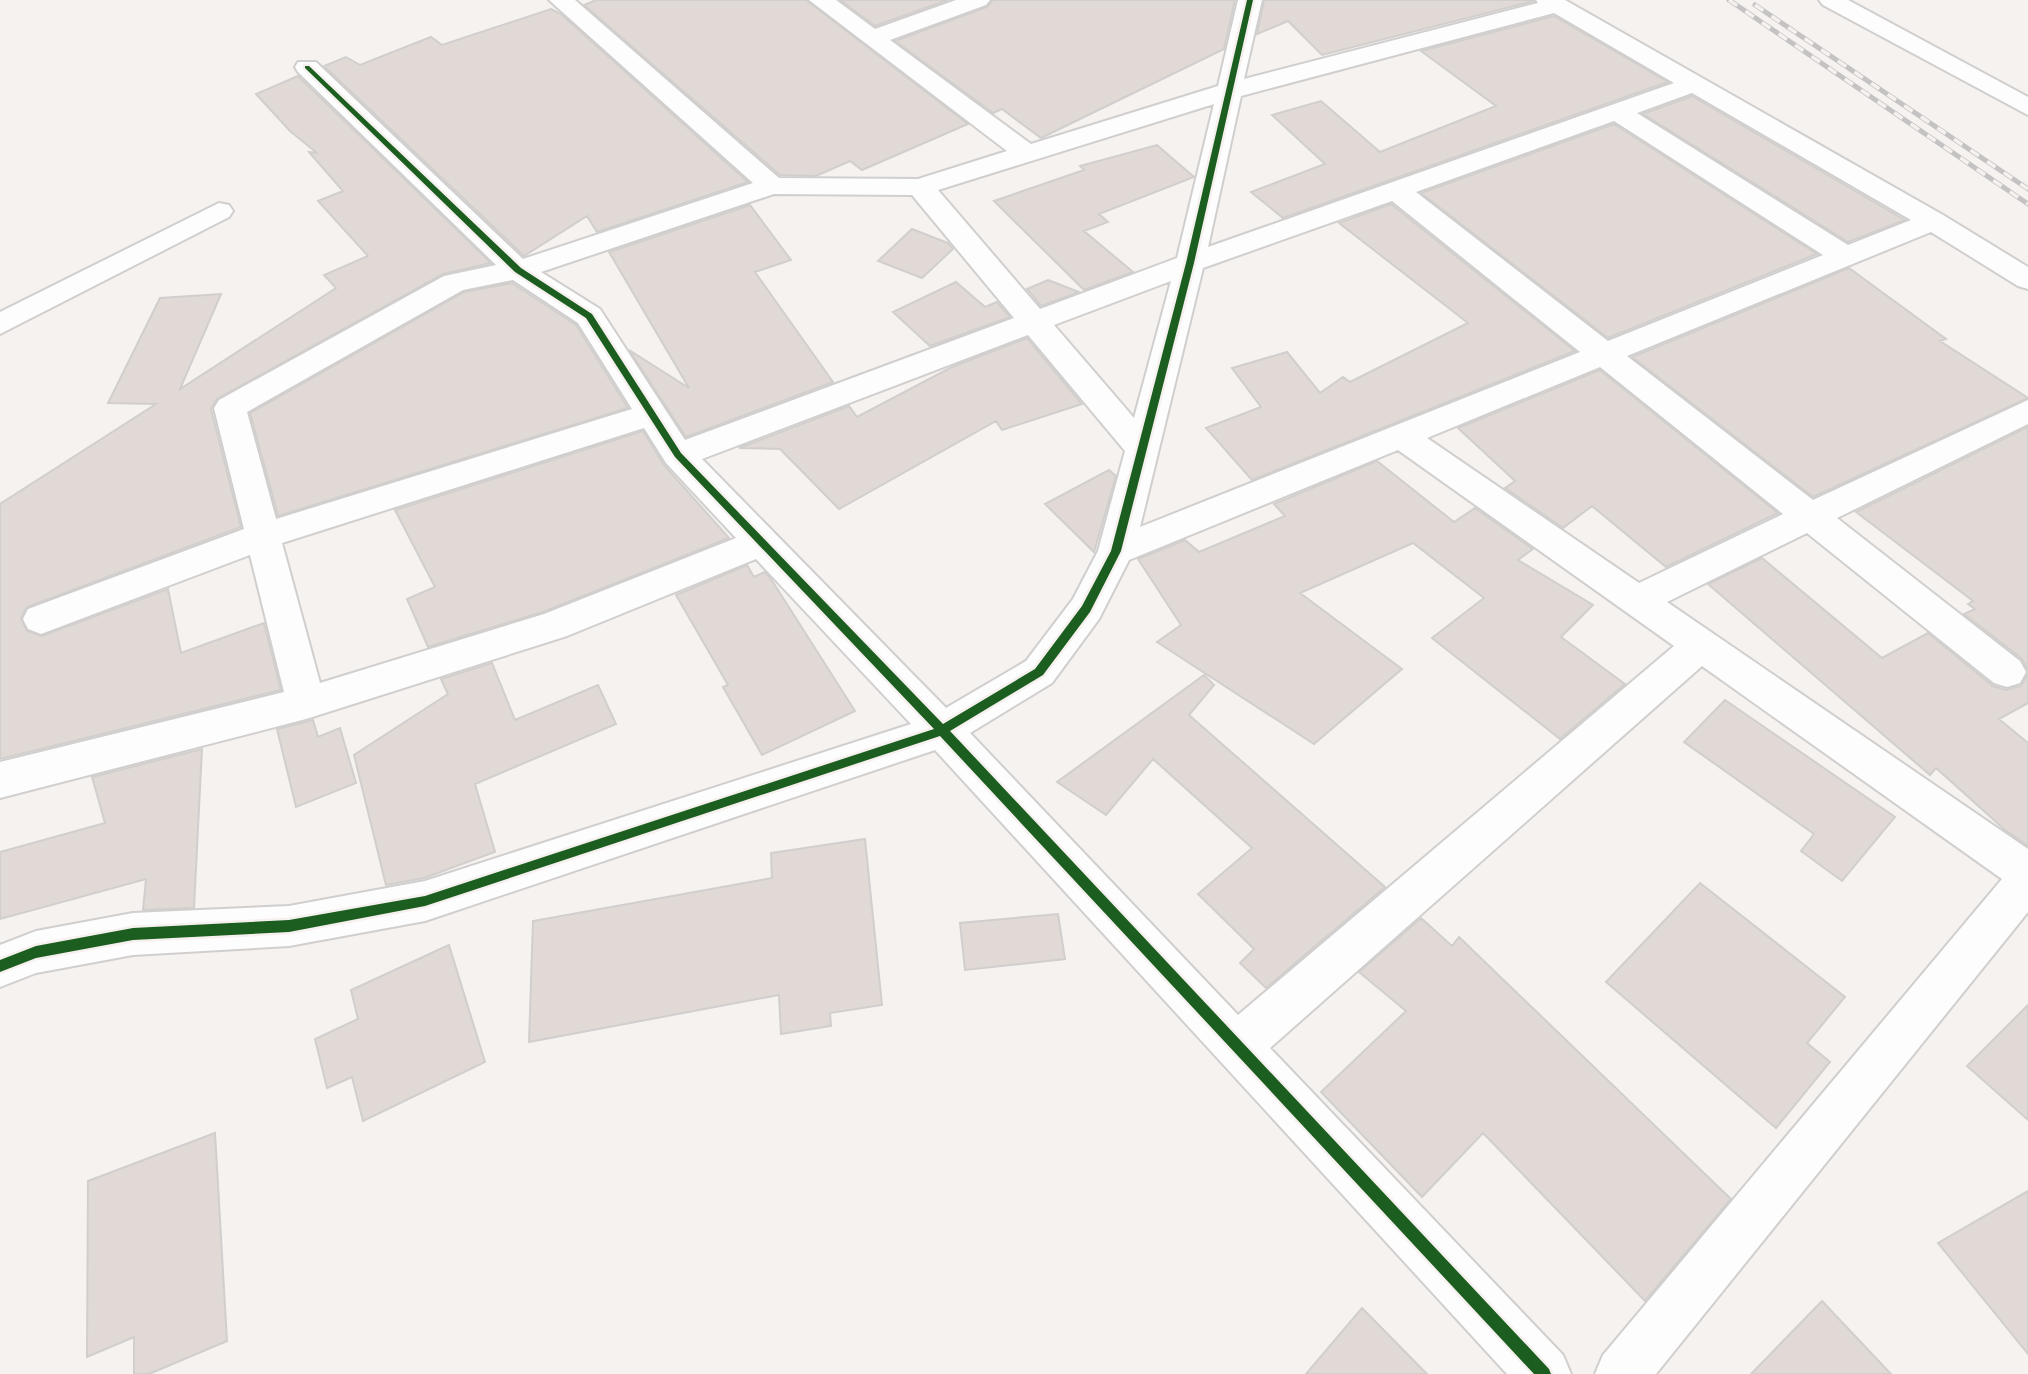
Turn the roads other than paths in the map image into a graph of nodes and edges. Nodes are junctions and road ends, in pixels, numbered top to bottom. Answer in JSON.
{"nodes":[{"id":1,"x":561,"y":0,"type":"edge"},
{"id":2,"x":821,"y":0,"type":"edge"},
{"id":3,"x":978,"y":0,"type":"edge"},
{"id":4,"x":1250,"y":0,"type":"edge"},
{"id":5,"x":1831,"y":0,"type":"edge"},
{"id":6,"x":1552,"y":3,"type":"edge"},
{"id":7,"x":873,"y":38,"type":"junction"},
{"id":8,"x":307,"y":67,"type":"dead end"},
{"id":9,"x":1692,"y":85,"type":"junction"},
{"id":10,"x":1229,"y":91,"type":"junction"},
{"id":11,"x":2028,"y":107,"type":"edge"},
{"id":12,"x":1616,"y":112,"type":"junction"},
{"id":13,"x":1029,"y":155,"type":"junction"},
{"id":14,"x":772,"y":186,"type":"junction"},
{"id":15,"x":920,"y":187,"type":"junction"},
{"id":16,"x":1396,"y":190,"type":"junction"},
{"id":17,"x":219,"y":211,"type":"dead end"},
{"id":18,"x":1933,"y":221,"type":"junction"},
{"id":19,"x":1844,"y":256,"type":"junction"},
{"id":20,"x":1190,"y":263,"type":"junction"},
{"id":21,"x":518,"y":270,"type":"junction"},
{"id":22,"x":2028,"y":280,"type":"edge"},
{"id":23,"x":1034,"y":321,"type":"junction"},
{"id":24,"x":0,"y":324,"type":"edge"},
{"id":25,"x":1604,"y":354,"type":"junction"},
{"id":26,"x":2028,"y":411,"type":"edge"},
{"id":27,"x":652,"y":414,"type":"junction"},
{"id":28,"x":1401,"y":436,"type":"junction"},
{"id":29,"x":1142,"y":449,"type":"junction"},
{"id":30,"x":678,"y":455,"type":"junction"},
{"id":31,"x":1811,"y":517,"type":"junction"},
{"id":32,"x":263,"y":536,"type":"junction"},
{"id":33,"x":761,"y":542,"type":"junction"},
{"id":34,"x":1116,"y":551,"type":"junction"},
{"id":35,"x":1637,"y":600,"type":"junction"},
{"id":36,"x":41,"y":619,"type":"dead end"},
{"id":37,"x":1701,"y":645,"type":"junction"},
{"id":38,"x":2007,"y":671,"type":"dead end"},
{"id":39,"x":306,"y":703,"type":"junction"},
{"id":40,"x":941,"y":731,"type":"junction"},
{"id":41,"x":0,"y":780,"type":"edge"},
{"id":42,"x":2028,"y":873,"type":"edge"},
{"id":43,"x":2028,"y":879,"type":"edge"},
{"id":44,"x":0,"y":966,"type":"edge"},
{"id":45,"x":1237,"y":1046,"type":"junction"},
{"id":46,"x":1544,"y":1374,"type":"edge"},
{"id":47,"x":1622,"y":1374,"type":"edge"}],
"edges":[{"from":1,"to":14,"type":"street"},
{"from":2,"to":7,"type":"street"},
{"from":3,"to":7,"type":"street"},
{"from":4,"to":10,"type":"street"},
{"from":5,"to":11,"type":"street"},
{"from":6,"to":9,"type":"street"},
{"from":6,"to":10,"type":"street"},
{"from":7,"to":13,"type":"street"},
{"from":8,"to":21,"type":"street"},
{"from":9,"to":12,"type":"street"},
{"from":9,"to":18,"type":"street"},
{"from":10,"to":13,"type":"street"},
{"from":10,"to":20,"type":"street"},
{"from":12,"to":16,"type":"street"},
{"from":12,"to":19,"type":"street"},
{"from":13,"to":15,"type":"street"},
{"from":14,"to":15,"type":"street"},
{"from":14,"to":21,"type":"street"},
{"from":15,"to":23,"type":"street"},
{"from":16,"to":20,"type":"street"},
{"from":16,"to":25,"type":"street"},
{"from":17,"to":24,"type":"street"},
{"from":18,"to":19,"type":"street"},
{"from":18,"to":22,"type":"street"},
{"from":19,"to":25,"type":"street"},
{"from":20,"to":23,"type":"street"},
{"from":20,"to":29,"type":"street"},
{"from":21,"to":27,"type":"street"},
{"from":21,"to":32,"type":"street"},
{"from":23,"to":29,"type":"street"},
{"from":23,"to":30,"type":"street"},
{"from":25,"to":28,"type":"street"},
{"from":25,"to":31,"type":"street"},
{"from":26,"to":31,"type":"street"},
{"from":27,"to":30,"type":"street"},
{"from":27,"to":32,"type":"street"},
{"from":28,"to":34,"type":"street"},
{"from":28,"to":35,"type":"street"},
{"from":29,"to":34,"type":"street"},
{"from":30,"to":33,"type":"street"},
{"from":31,"to":35,"type":"street"},
{"from":31,"to":38,"type":"street"},
{"from":32,"to":36,"type":"street"},
{"from":32,"to":39,"type":"street"},
{"from":33,"to":39,"type":"street"},
{"from":33,"to":40,"type":"street"},
{"from":34,"to":40,"type":"street"},
{"from":35,"to":37,"type":"street"},
{"from":37,"to":42,"type":"street"},
{"from":37,"to":45,"type":"street"},
{"from":39,"to":41,"type":"street"},
{"from":40,"to":44,"type":"street"},
{"from":40,"to":45,"type":"street"},
{"from":43,"to":47,"type":"street"},
{"from":45,"to":46,"type":"street"}]}
